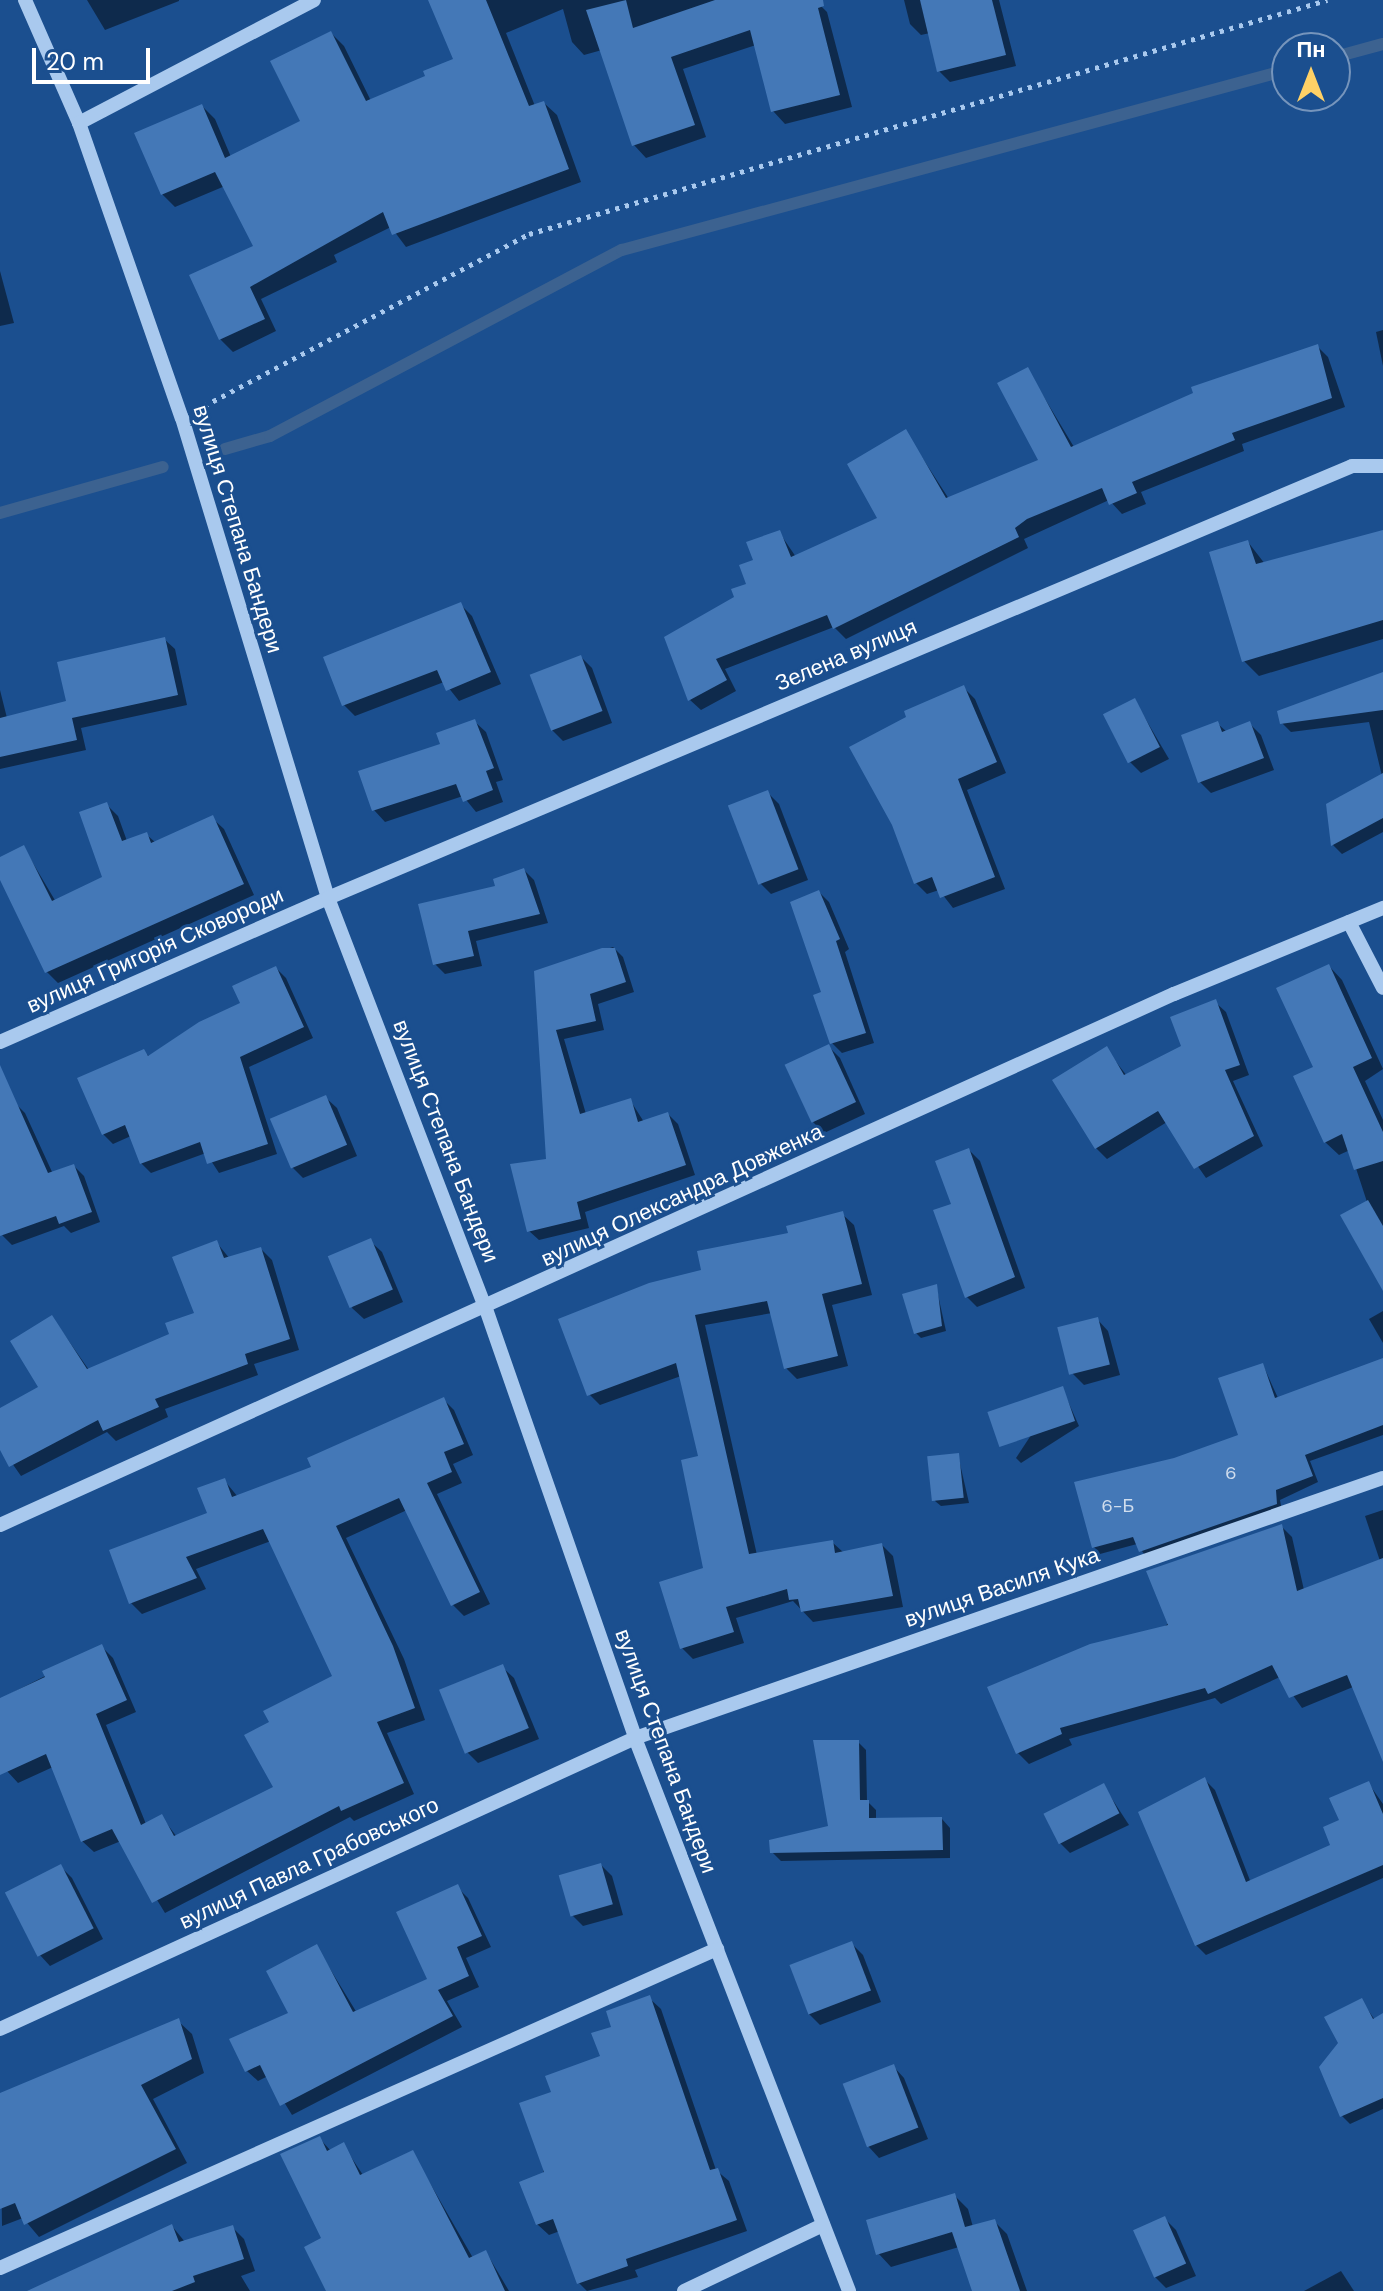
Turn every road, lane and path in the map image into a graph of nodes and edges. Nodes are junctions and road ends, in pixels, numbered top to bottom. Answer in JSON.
{"nodes":[{"id":1,"x":25,"y":0,"type":"edge"},
{"id":2,"x":314,"y":0,"type":"edge"},
{"id":3,"x":1327,"y":0,"type":"edge"},
{"id":4,"x":79,"y":123,"type":"junction"},
{"id":5,"x":182,"y":418,"type":"junction"},
{"id":6,"x":1383,"y":466,"type":"edge"},
{"id":7,"x":328,"y":898,"type":"junction"},
{"id":8,"x":1383,"y":908,"type":"edge"},
{"id":9,"x":1349,"y":922,"type":"junction"},
{"id":10,"x":1383,"y":988,"type":"edge"},
{"id":11,"x":0,"y":1042,"type":"edge"},
{"id":12,"x":486,"y":1309,"type":"junction"},
{"id":13,"x":1383,"y":1478,"type":"edge"},
{"id":14,"x":0,"y":1525,"type":"edge"},
{"id":15,"x":635,"y":1738,"type":"junction"},
{"id":16,"x":717,"y":1949,"type":"junction"},
{"id":17,"x":0,"y":2029,"type":"edge"},
{"id":18,"x":823,"y":2225,"type":"junction"},
{"id":19,"x":0,"y":2268,"type":"edge"},
{"id":20,"x":684,"y":2291,"type":"edge"},
{"id":21,"x":849,"y":2291,"type":"edge"}],
"edges":[{"from":1,"to":4,"type":"street","name":"вулиця Степана Бандери"},
{"from":2,"to":4,"type":"street"},
{"from":3,"to":5,"type":"path"},
{"from":4,"to":5,"type":"street","name":"вулиця Степана Бандери"},
{"from":5,"to":7,"type":"street","name":"вулиця Степана Бандери"},
{"from":6,"to":7,"type":"street","name":"Зелена вулиця"},
{"from":7,"to":11,"type":"street","name":"вулиця Григорія Сковороди"},
{"from":7,"to":12,"type":"street","name":"вулиця Степана Бандери"},
{"from":8,"to":9,"type":"street","name":"вулиця Олександра Довженка"},
{"from":9,"to":10,"type":"street"},
{"from":9,"to":12,"type":"street","name":"вулиця Олександра Довженка"},
{"from":12,"to":14,"type":"street","name":"вулиця Олександра Довженка"},
{"from":12,"to":15,"type":"street","name":"вулиця Степана Бандери"},
{"from":13,"to":15,"type":"street","name":"вулиця Василя Кука"},
{"from":15,"to":16,"type":"street","name":"вулиця Степана Бандери"},
{"from":15,"to":17,"type":"street","name":"вулиця Павла Грабовського"},
{"from":16,"to":18,"type":"street","name":"вулиця Степана Бандери"},
{"from":16,"to":19,"type":"street"},
{"from":18,"to":20,"type":"street"},
{"from":18,"to":21,"type":"street","name":"вулиця Степана Бандери"}]}
